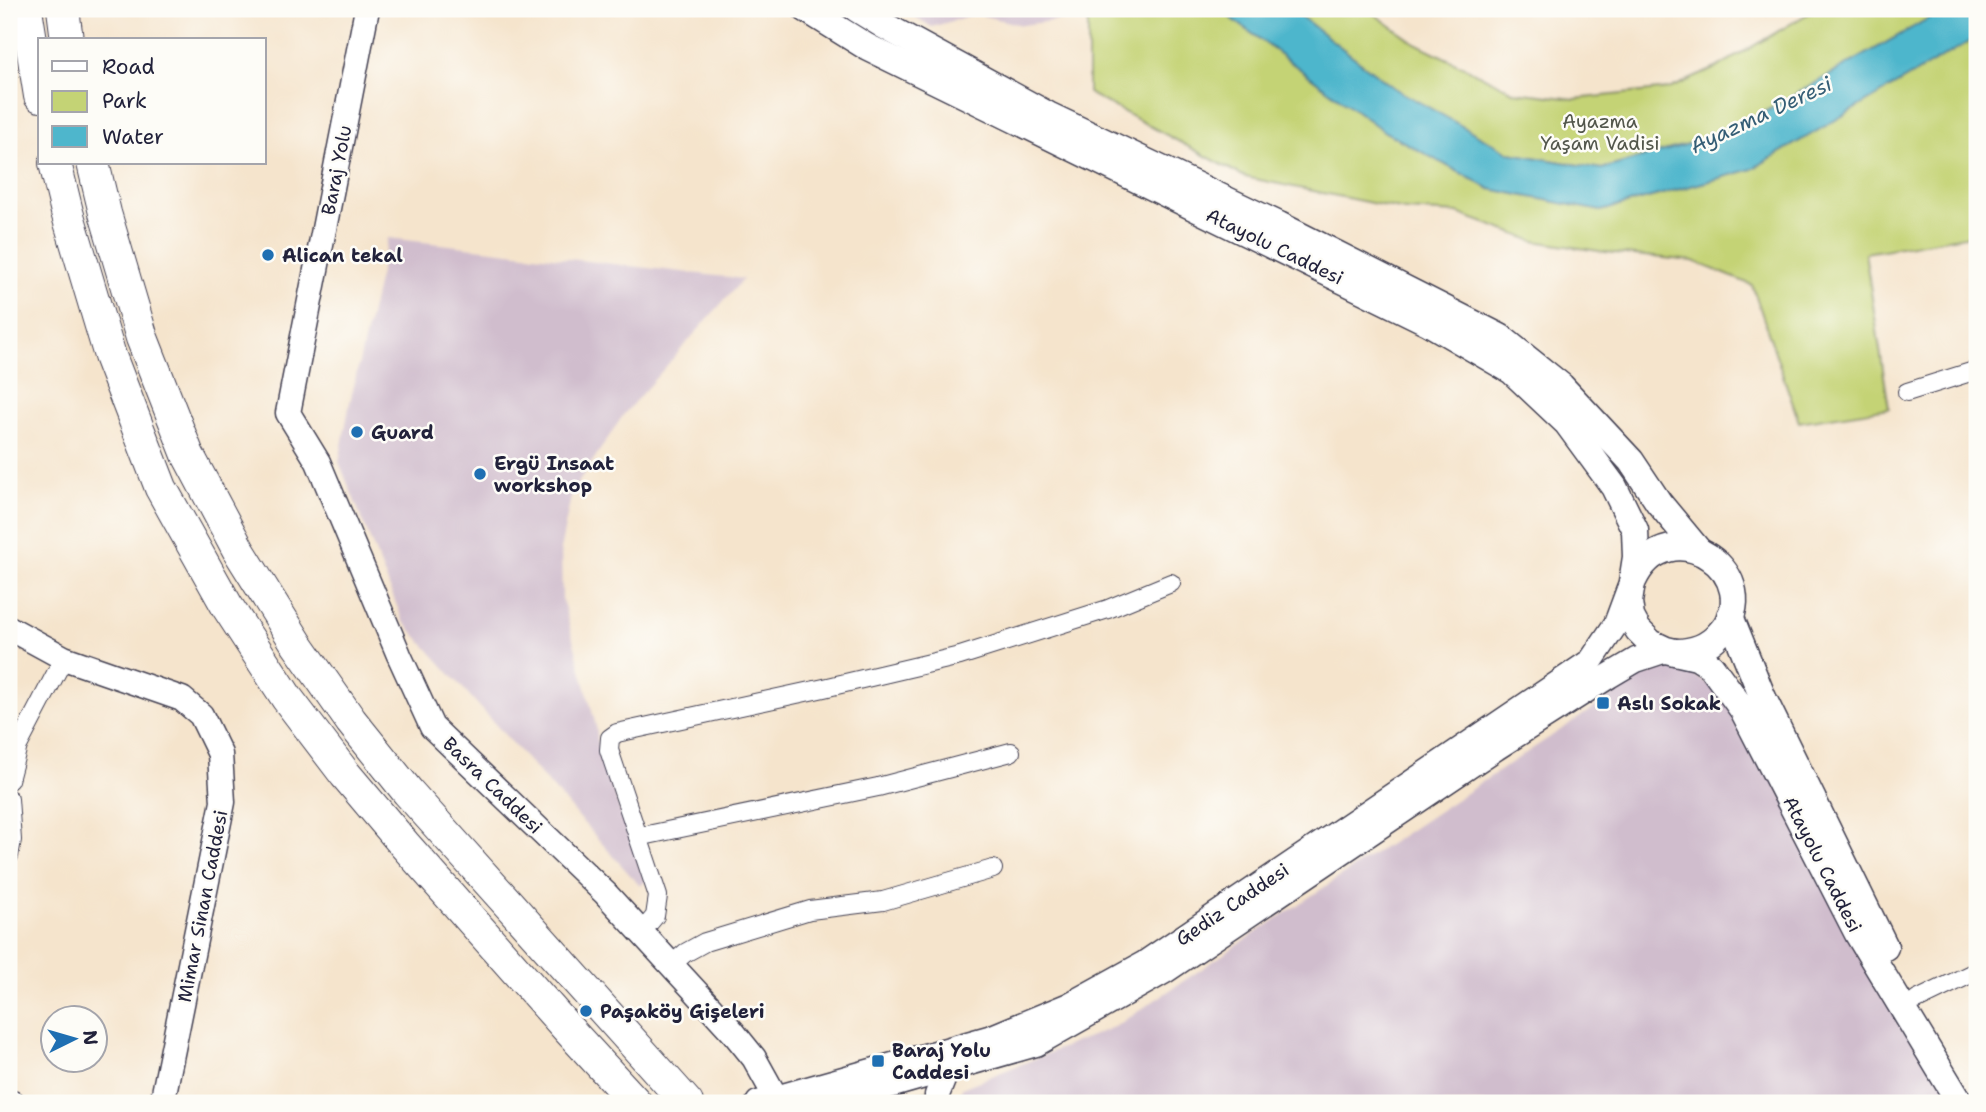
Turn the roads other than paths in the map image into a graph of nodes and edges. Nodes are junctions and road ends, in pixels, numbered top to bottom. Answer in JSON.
{"nodes":[{"id":1,"x":26,"y":9,"type":"edge"},
{"id":2,"x":62,"y":9,"type":"edge"},
{"id":3,"x":367,"y":9,"type":"edge"},
{"id":4,"x":806,"y":9,"type":"edge"},
{"id":5,"x":858,"y":9,"type":"edge"},
{"id":6,"x":67,"y":38,"type":"edge"},
{"id":7,"x":38,"y":84,"type":"edge"},
{"id":8,"x":55,"y":164,"type":"edge"},
{"id":9,"x":93,"y":164,"type":"edge"},
{"id":10,"x":1977,"y":370,"type":"edge"},
{"id":11,"x":1908,"y":392,"type":"dead end"},
{"id":12,"x":288,"y":413,"type":"joint"},
{"id":13,"x":1698,"y":550,"type":"junction"},
{"id":14,"x":1171,"y":583,"type":"dead end"},
{"id":15,"x":1630,"y":585,"type":"junction"},
{"id":16,"x":1730,"y":616,"type":"junction"},
{"id":17,"x":9,"y":628,"type":"edge"},
{"id":18,"x":1666,"y":650,"type":"junction"},
{"id":19,"x":64,"y":658,"type":"junction"},
{"id":20,"x":13,"y":743,"type":"edge"},
{"id":21,"x":1011,"y":752,"type":"dead end"},
{"id":22,"x":9,"y":780,"type":"edge"},
{"id":23,"x":9,"y":799,"type":"edge"},
{"id":24,"x":638,"y":837,"type":"junction"},
{"id":25,"x":9,"y":856,"type":"edge"},
{"id":26,"x":993,"y":869,"type":"dead end"},
{"id":27,"x":641,"y":933,"type":"junction"},
{"id":28,"x":671,"y":965,"type":"junction"},
{"id":29,"x":1977,"y":971,"type":"edge"},
{"id":30,"x":1917,"y":1000,"type":"junction"},
{"id":31,"x":947,"y":1070,"type":"junction"},
{"id":32,"x":772,"y":1101,"type":"edge"},
{"id":33,"x":1977,"y":1102,"type":"edge"},
{"id":34,"x":162,"y":1103,"type":"edge"},
{"id":35,"x":636,"y":1103,"type":"edge"},
{"id":36,"x":687,"y":1103,"type":"edge"},
{"id":37,"x":830,"y":1103,"type":"edge"},
{"id":38,"x":937,"y":1103,"type":"edge"},
{"id":39,"x":1960,"y":1103,"type":"edge"}],
"edges":[{"from":1,"to":7,"type":"highway"},
{"from":2,"to":6,"type":"highway"},
{"from":3,"to":12,"type":"main road","name":"Baraj Yolu"},
{"from":4,"to":15,"type":"main road","name":"Atayolu Caddesi"},
{"from":5,"to":13,"type":"main road","name":"Atayolu Caddesi"},
{"from":8,"to":35,"type":"highway"},
{"from":9,"to":36,"type":"highway"},
{"from":10,"to":11,"type":"street"},
{"from":12,"to":27,"type":"main road","name":"Basra Caddesi"},
{"from":13,"to":15,"type":"main road"},
{"from":13,"to":16,"type":"main road","name":"Atayolu Caddesi"},
{"from":14,"to":24,"type":"street"},
{"from":15,"to":18,"type":"main road","name":"Atayolu Caddesi"},
{"from":15,"to":32,"type":"main road","name":"Gediz Caddesi"},
{"from":16,"to":18,"type":"main road"},
{"from":16,"to":30,"type":"main road","name":"Atayolu Caddesi"},
{"from":17,"to":19,"type":"main road","name":"Mimar Sinan Caddesi"},
{"from":18,"to":31,"type":"main road","name":"Gediz Caddesi"},
{"from":18,"to":39,"type":"main road","name":"Atayolu Caddesi"},
{"from":19,"to":20,"type":"street"},
{"from":19,"to":34,"type":"main road","name":"Mimar Sinan Caddesi"},
{"from":20,"to":22,"type":"street"},
{"from":21,"to":24,"type":"street"},
{"from":23,"to":25,"type":"street"},
{"from":24,"to":27,"type":"street"},
{"from":26,"to":28,"type":"street"},
{"from":27,"to":28,"type":"main road","name":"Basra Caddesi"},
{"from":28,"to":32,"type":"main road","name":"Basra Caddesi"},
{"from":29,"to":30,"type":"street"},
{"from":30,"to":33,"type":"main road","name":"Atayolu Caddesi"},
{"from":31,"to":37,"type":"main road","name":"Gediz Caddesi"},
{"from":31,"to":38,"type":"main road"}]}
